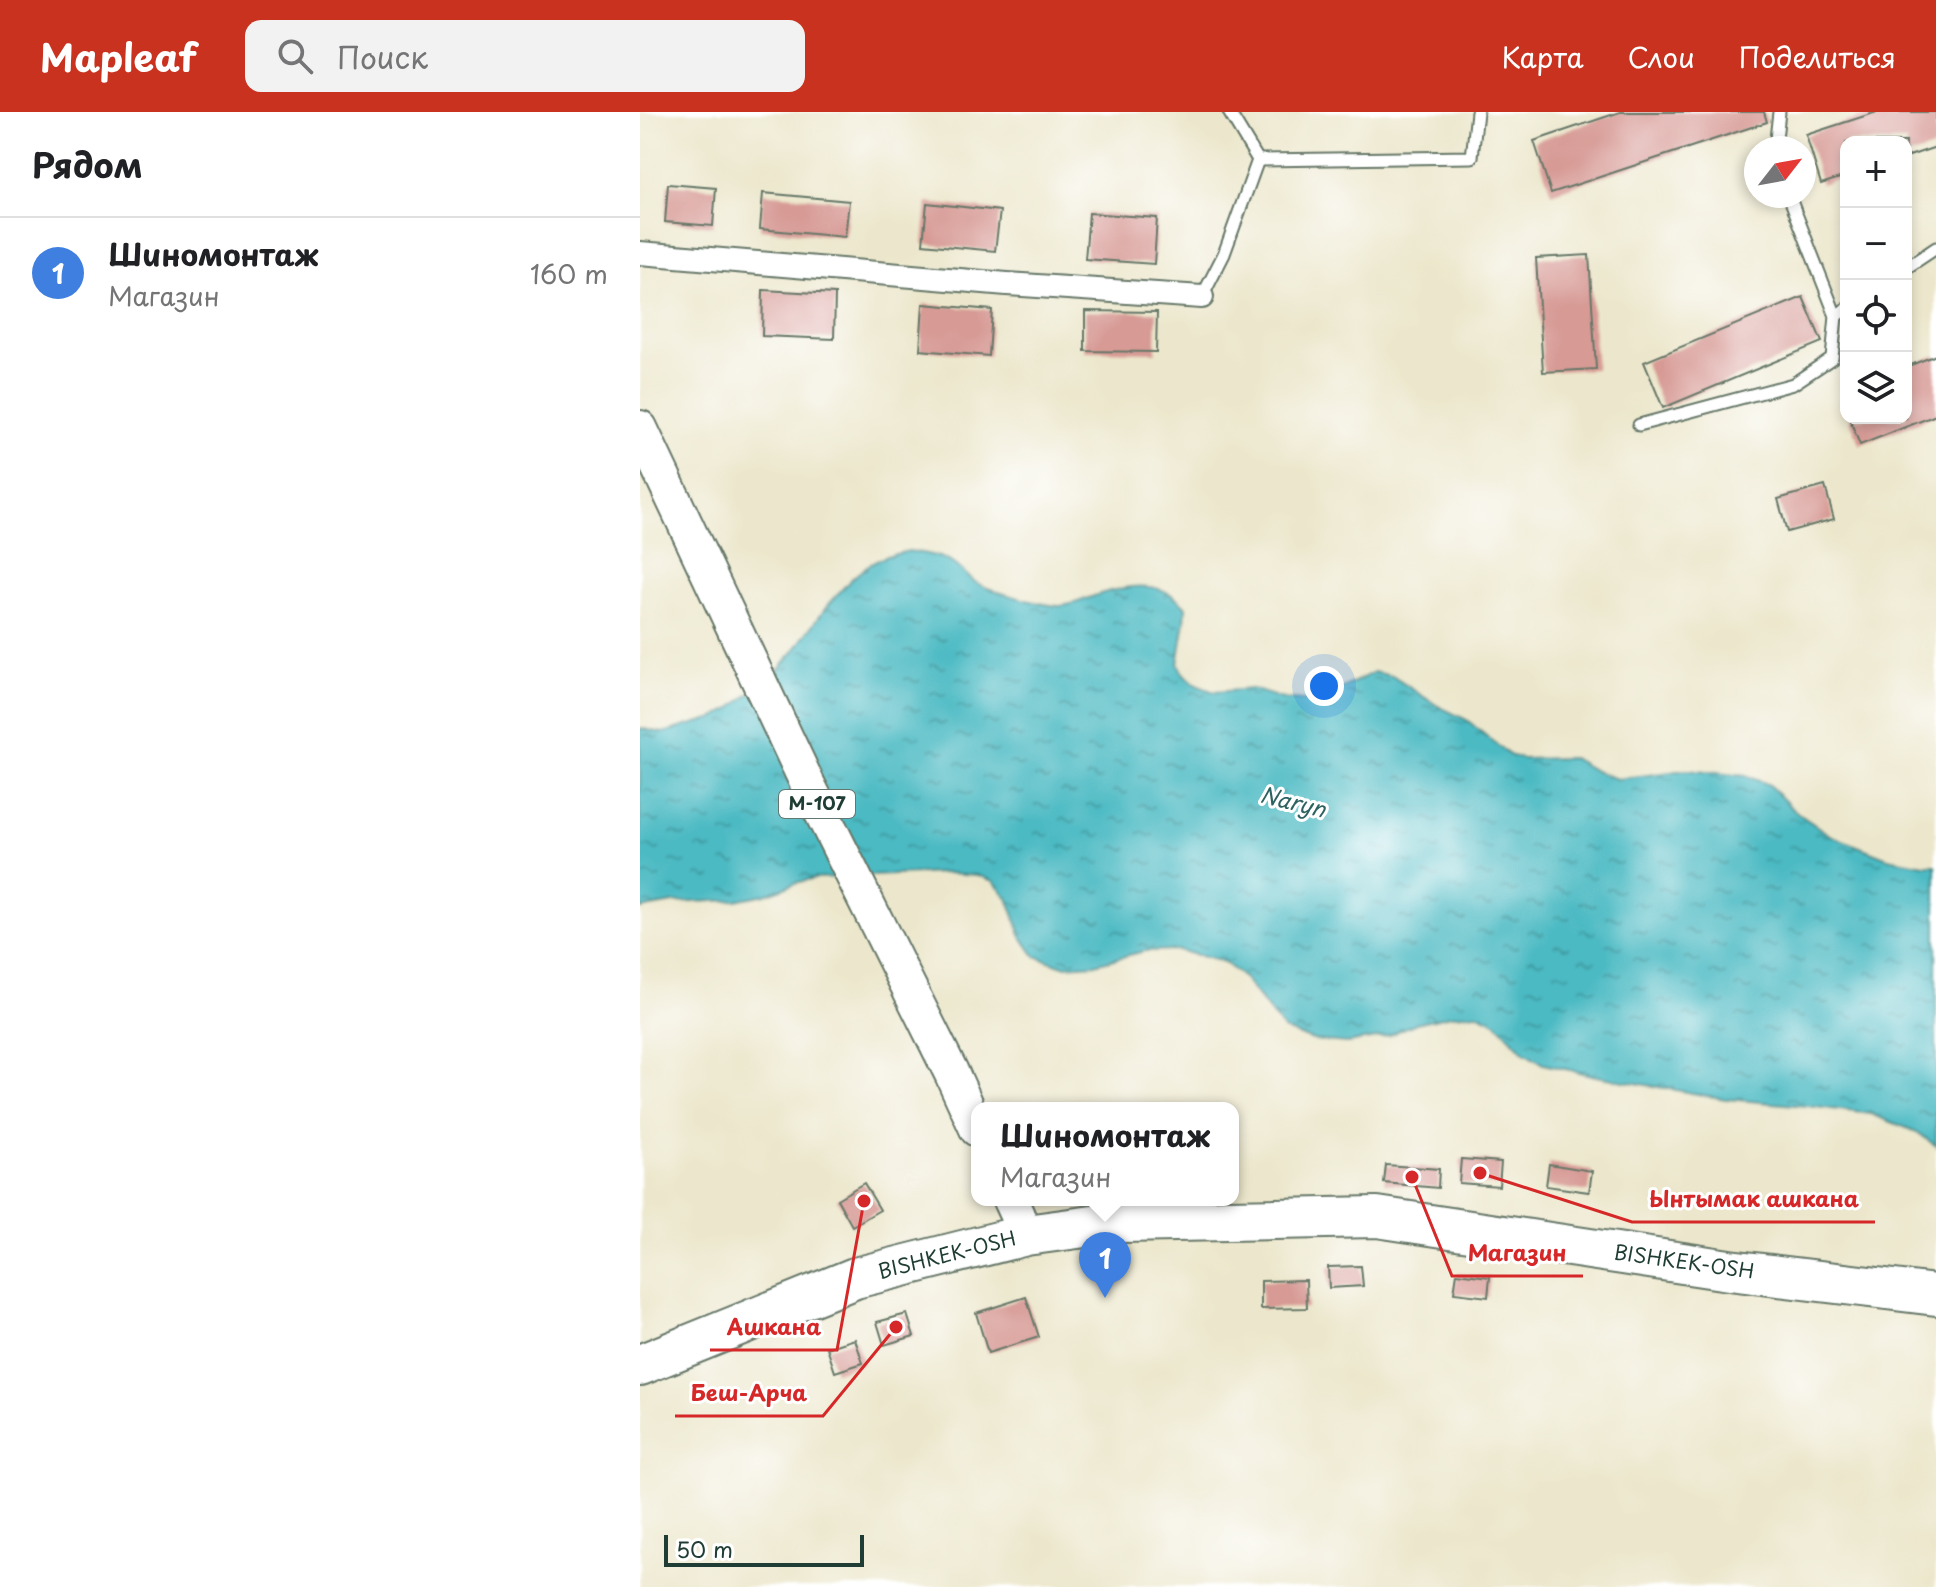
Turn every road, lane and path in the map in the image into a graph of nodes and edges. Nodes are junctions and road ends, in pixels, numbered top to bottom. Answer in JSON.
{"nodes":[{"id":1,"x":1229,"y":112,"type":"edge"},
{"id":2,"x":1477,"y":112,"type":"edge"},
{"id":3,"x":1779,"y":112,"type":"edge"},
{"id":4,"x":1776,"y":136,"type":"edge"},
{"id":5,"x":1258,"y":160,"type":"junction"},
{"id":6,"x":1794,"y":208,"type":"edge"},
{"id":7,"x":1936,"y":248,"type":"edge"},
{"id":8,"x":640,"y":253,"type":"edge"},
{"id":9,"x":1912,"y":264,"type":"edge"},
{"id":10,"x":1202,"y":297,"type":"joint"},
{"id":11,"x":1840,"y":311,"type":"edge"},
{"id":12,"x":1840,"y":318,"type":"edge"},
{"id":13,"x":1639,"y":425,"type":"dead end"},
{"id":14,"x":640,"y":428,"type":"edge"},
{"id":15,"x":971,"y":1116,"type":"edge"},
{"id":16,"x":1018,"y":1217,"type":"edge"},
{"id":17,"x":1936,"y":1295,"type":"edge"},
{"id":18,"x":640,"y":1365,"type":"edge"}],
"edges":[{"from":1,"to":5,"type":"lane"},
{"from":2,"to":5,"type":"lane"},
{"from":3,"to":4,"type":"lane"},
{"from":5,"to":10,"type":"lane"},
{"from":6,"to":11,"type":"lane"},
{"from":7,"to":9,"type":"lane"},
{"from":8,"to":10,"type":"street"},
{"from":12,"to":13,"type":"lane"},
{"from":14,"to":15,"type":"main road","number":"М-107"},
{"from":16,"to":17,"type":"highway","name":"BISHKEK-OSH"},
{"from":16,"to":18,"type":"highway","name":"BISHKEK-OSH"}]}
